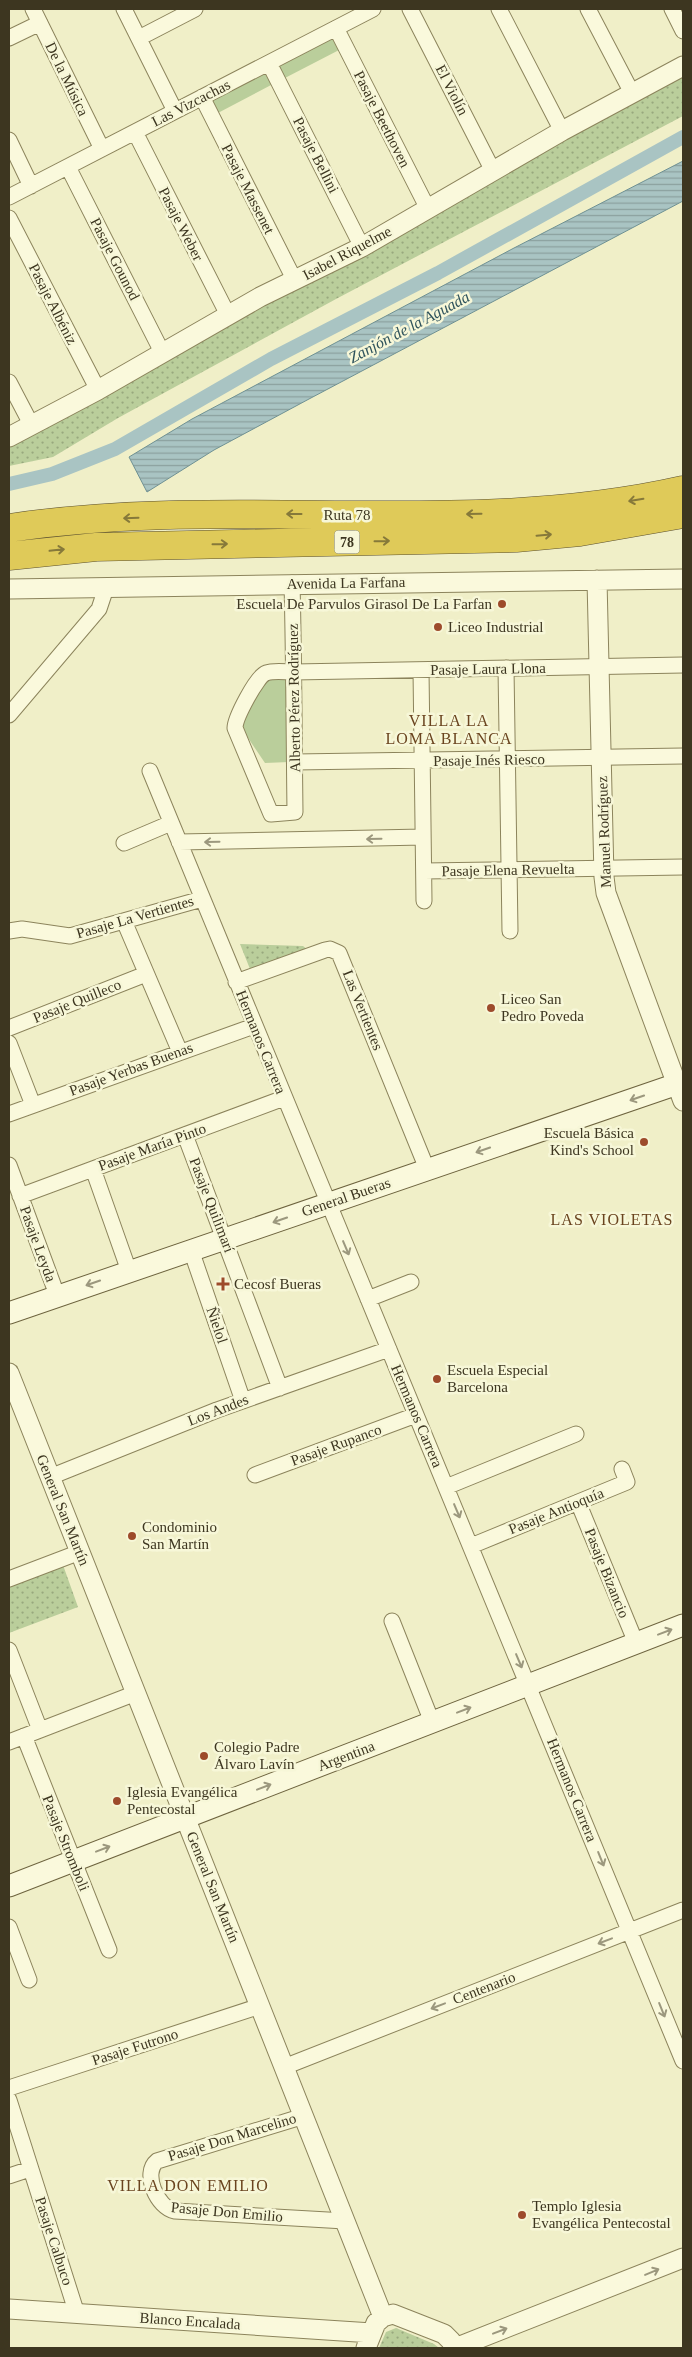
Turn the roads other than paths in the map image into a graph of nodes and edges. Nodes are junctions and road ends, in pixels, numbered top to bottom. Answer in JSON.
{"nodes":[{"id":1,"x":33,"y":9,"type":"edge"},
{"id":2,"x":124,"y":9,"type":"edge"},
{"id":3,"x":194,"y":9,"type":"edge"},
{"id":4,"x":373,"y":9,"type":"edge"},
{"id":5,"x":410,"y":9,"type":"edge"},
{"id":6,"x":500,"y":9,"type":"edge"},
{"id":7,"x":588,"y":9,"type":"edge"},
{"id":8,"x":672,"y":9,"type":"edge"},
{"id":9,"x":40,"y":23,"type":"junction"},
{"id":10,"x":336,"y":28,"type":"junction"},
{"id":11,"x":683,"y":31,"type":"edge"},
{"id":12,"x":9,"y":38,"type":"edge"},
{"id":13,"x":139,"y":38,"type":"junction"},
{"id":14,"x":269,"y":63,"type":"junction"},
{"id":15,"x":683,"y":66,"type":"edge"},
{"id":16,"x":632,"y":93,"type":"junction"},
{"id":17,"x":202,"y":98,"type":"junction"},
{"id":18,"x":175,"y":111,"type":"junction"},
{"id":19,"x":562,"y":131,"type":"junction"},
{"id":20,"x":135,"y":132,"type":"junction"},
{"id":21,"x":9,"y":140,"type":"edge"},
{"id":22,"x":102,"y":149,"type":"junction"},
{"id":23,"x":68,"y":167,"type":"junction"},
{"id":24,"x":493,"y":171,"type":"junction"},
{"id":25,"x":32,"y":186,"type":"junction"},
{"id":26,"x":9,"y":198,"type":"edge"},
{"id":27,"x":428,"y":209,"type":"junction"},
{"id":28,"x":9,"y":218,"type":"edge"},
{"id":29,"x":362,"y":247,"type":"junction"},
{"id":30,"x":295,"y":280,"type":"junction"},
{"id":31,"x":228,"y":315,"type":"junction"},
{"id":32,"x":162,"y":352,"type":"junction"},
{"id":33,"x":9,"y":382,"type":"edge"},
{"id":34,"x":98,"y":390,"type":"junction"},
{"id":35,"x":32,"y":426,"type":"junction"},
{"id":36,"x":9,"y":437,"type":"edge"},
{"id":37,"x":683,"y":490,"type":"edge"},
{"id":38,"x":683,"y":514,"type":"edge"},
{"id":39,"x":9,"y":528,"type":"edge"},
{"id":40,"x":9,"y":556,"type":"edge"},
{"id":41,"x":683,"y":579,"type":"edge"},
{"id":42,"x":597,"y":580,"type":"junction"},
{"id":43,"x":292,"y":583,"type":"junction"},
{"id":44,"x":106,"y":588,"type":"junction"},
{"id":45,"x":9,"y":589,"type":"edge"},
{"id":46,"x":683,"y":665,"type":"edge"},
{"id":47,"x":599,"y":666,"type":"junction"},
{"id":48,"x":506,"y":668,"type":"junction"},
{"id":49,"x":421,"y":670,"type":"junction"},
{"id":50,"x":294,"y":672,"type":"junction"},
{"id":51,"x":9,"y":716,"type":"edge"},
{"id":52,"x":683,"y":756,"type":"edge"},
{"id":53,"x":601,"y":757,"type":"junction"},
{"id":54,"x":508,"y":760,"type":"junction"},
{"id":55,"x":422,"y":761,"type":"junction"},
{"id":56,"x":295,"y":762,"type":"junction"},
{"id":57,"x":150,"y":771,"type":"dead end"},
{"id":58,"x":295,"y":812,"type":"joint"},
{"id":59,"x":171,"y":823,"type":"junction"},
{"id":60,"x":423,"y":838,"type":"junction"},
{"id":61,"x":179,"y":842,"type":"junction"},
{"id":62,"x":124,"y":843,"type":"dead end"},
{"id":63,"x":683,"y":867,"type":"edge"},
{"id":64,"x":604,"y":869,"type":"junction"},
{"id":65,"x":509,"y":870,"type":"junction"},
{"id":66,"x":424,"y":871,"type":"junction"},
{"id":67,"x":202,"y":899,"type":"junction"},
{"id":68,"x":424,"y":901,"type":"dead end"},
{"id":69,"x":124,"y":921,"type":"junction"},
{"id":70,"x":9,"y":931,"type":"edge"},
{"id":71,"x":510,"y":931,"type":"dead end"},
{"id":72,"x":146,"y":974,"type":"junction"},
{"id":73,"x":236,"y":982,"type":"junction"},
{"id":74,"x":254,"y":1026,"type":"junction"},
{"id":75,"x":9,"y":1028,"type":"edge"},
{"id":76,"x":9,"y":1043,"type":"edge"},
{"id":77,"x":180,"y":1052,"type":"junction"},
{"id":78,"x":681,"y":1089,"type":"edge"},
{"id":79,"x":284,"y":1098,"type":"junction"},
{"id":80,"x":33,"y":1105,"type":"junction"},
{"id":81,"x":9,"y":1114,"type":"edge"},
{"id":82,"x":185,"y":1135,"type":"junction"},
{"id":83,"x":9,"y":1165,"type":"edge"},
{"id":84,"x":93,"y":1169,"type":"junction"},
{"id":85,"x":427,"y":1170,"type":"junction"},
{"id":86,"x":20,"y":1196,"type":"junction"},
{"id":87,"x":328,"y":1203,"type":"junction"},
{"id":88,"x":225,"y":1239,"type":"junction"},
{"id":89,"x":191,"y":1250,"type":"junction"},
{"id":90,"x":129,"y":1271,"type":"junction"},
{"id":91,"x":412,"y":1282,"type":"dead end"},
{"id":92,"x":57,"y":1295,"type":"junction"},
{"id":93,"x":368,"y":1299,"type":"junction"},
{"id":94,"x":9,"y":1313,"type":"edge"},
{"id":95,"x":389,"y":1349,"type":"junction"},
{"id":96,"x":9,"y":1374,"type":"edge"},
{"id":97,"x":280,"y":1388,"type":"junction"},
{"id":98,"x":243,"y":1401,"type":"junction"},
{"id":99,"x":416,"y":1415,"type":"junction"},
{"id":100,"x":576,"y":1434,"type":"dead end"},
{"id":101,"x":622,"y":1469,"type":"dead end"},
{"id":102,"x":255,"y":1475,"type":"dead end"},
{"id":103,"x":50,"y":1477,"type":"junction"},
{"id":104,"x":446,"y":1487,"type":"junction"},
{"id":105,"x":578,"y":1502,"type":"junction"},
{"id":106,"x":471,"y":1546,"type":"junction"},
{"id":107,"x":80,"y":1552,"type":"junction"},
{"id":108,"x":9,"y":1579,"type":"edge"},
{"id":109,"x":392,"y":1621,"type":"dead end"},
{"id":110,"x":683,"y":1625,"type":"edge"},
{"id":111,"x":636,"y":1643,"type":"junction"},
{"id":112,"x":9,"y":1650,"type":"edge"},
{"id":113,"x":529,"y":1685,"type":"junction"},
{"id":114,"x":136,"y":1693,"type":"junction"},
{"id":115,"x":432,"y":1722,"type":"junction"},
{"id":116,"x":40,"y":1730,"type":"junction"},
{"id":117,"x":24,"y":1736,"type":"junction"},
{"id":118,"x":9,"y":1742,"type":"edge"},
{"id":119,"x":185,"y":1816,"type":"junction"},
{"id":120,"x":73,"y":1861,"type":"junction"},
{"id":121,"x":9,"y":1886,"type":"edge"},
{"id":122,"x":683,"y":1910,"type":"edge"},
{"id":123,"x":9,"y":1927,"type":"edge"},
{"id":124,"x":630,"y":1931,"type":"junction"},
{"id":125,"x":108,"y":1950,"type":"dead end"},
{"id":126,"x":29,"y":1980,"type":"dead end"},
{"id":127,"x":260,"y":2006,"type":"junction"},
{"id":128,"x":683,"y":2061,"type":"edge"},
{"id":129,"x":284,"y":2067,"type":"junction"},
{"id":130,"x":9,"y":2088,"type":"edge"},
{"id":131,"x":9,"y":2100,"type":"edge"},
{"id":132,"x":304,"y":2116,"type":"junction"},
{"id":133,"x":161,"y":2159,"type":"joint"},
{"id":134,"x":30,"y":2168,"type":"junction"},
{"id":135,"x":9,"y":2176,"type":"edge"},
{"id":136,"x":345,"y":2221,"type":"junction"},
{"id":137,"x":683,"y":2258,"type":"edge"},
{"id":138,"x":9,"y":2309,"type":"edge"},
{"id":139,"x":77,"y":2314,"type":"junction"},
{"id":140,"x":384,"y":2317,"type":"junction"},
{"id":141,"x":369,"y":2340,"type":"edge"},
{"id":142,"x":454,"y":2348,"type":"edge"}],
"edges":[{"from":1,"to":9,"type":"street","name":"De la Música"},
{"from":2,"to":13,"type":"street"},
{"from":3,"to":13,"type":"street"},
{"from":4,"to":10,"type":"street","name":"Las Vizcachas"},
{"from":5,"to":24,"type":"street","name":"El Violín"},
{"from":6,"to":19,"type":"street"},
{"from":7,"to":16,"type":"street"},
{"from":8,"to":11,"type":"street"},
{"from":9,"to":12,"type":"street"},
{"from":9,"to":22,"type":"street","name":"De la Música"},
{"from":10,"to":14,"type":"street","name":"Las Vizcachas"},
{"from":10,"to":27,"type":"street","name":"Pasaje Beethoven"},
{"from":13,"to":18,"type":"street"},
{"from":14,"to":17,"type":"street","name":"Las Vizcachas"},
{"from":14,"to":29,"type":"street","name":"Pasaje Bellini"},
{"from":15,"to":16,"type":"street","name":"Isabel Riquelme"},
{"from":16,"to":19,"type":"street","name":"Isabel Riquelme"},
{"from":17,"to":18,"type":"street","name":"Las Vizcachas"},
{"from":17,"to":30,"type":"street","name":"Pasaje Massenet"},
{"from":18,"to":20,"type":"street","name":"Las Vizcachas"},
{"from":19,"to":24,"type":"street","name":"Isabel Riquelme"},
{"from":20,"to":22,"type":"street","name":"Las Vizcachas"},
{"from":20,"to":31,"type":"street","name":"Pasaje Weber"},
{"from":21,"to":25,"type":"street"},
{"from":22,"to":23,"type":"street","name":"Las Vizcachas"},
{"from":23,"to":25,"type":"street","name":"Las Vizcachas"},
{"from":23,"to":32,"type":"street","name":"Pasaje Gounod"},
{"from":24,"to":27,"type":"street","name":"Isabel Riquelme"},
{"from":25,"to":26,"type":"street","name":"Las Vizcachas"},
{"from":27,"to":29,"type":"street","name":"Isabel Riquelme"},
{"from":28,"to":34,"type":"street","name":"Pasaje Albéniz"},
{"from":29,"to":30,"type":"street","name":"Isabel Riquelme"},
{"from":30,"to":31,"type":"street","name":"Isabel Riquelme"},
{"from":31,"to":32,"type":"street","name":"Isabel Riquelme"},
{"from":32,"to":34,"type":"street","name":"Isabel Riquelme"},
{"from":33,"to":35,"type":"street"},
{"from":34,"to":35,"type":"street","name":"Isabel Riquelme"},
{"from":35,"to":36,"type":"street","name":"Isabel Riquelme"},
{"from":37,"to":39,"type":"highway","name":"Ruta 78","number":"78","one_way":true},
{"from":40,"to":38,"type":"highway","name":"Ruta 78","number":"78","one_way":true},
{"from":41,"to":42,"type":"street","name":"Avenida La Farfana"},
{"from":42,"to":43,"type":"street","name":"Avenida La Farfana"},
{"from":42,"to":47,"type":"street","name":"Manuel Rodríguez"},
{"from":43,"to":44,"type":"street","name":"Avenida La Farfana"},
{"from":43,"to":50,"type":"street","name":"Alberto Pérez Rodríguez"},
{"from":44,"to":45,"type":"street","name":"Avenida La Farfana"},
{"from":44,"to":51,"type":"street"},
{"from":46,"to":47,"type":"street","name":"Pasaje Laura Llona"},
{"from":47,"to":48,"type":"street","name":"Pasaje Laura Llona"},
{"from":47,"to":53,"type":"street","name":"Manuel Rodríguez"},
{"from":48,"to":49,"type":"street","name":"Pasaje Laura Llona"},
{"from":48,"to":54,"type":"street"},
{"from":49,"to":50,"type":"street","name":"Pasaje Laura Llona"},
{"from":49,"to":55,"type":"street"},
{"from":50,"to":56,"type":"street","name":"Alberto Pérez Rodríguez"},
{"from":50,"to":58,"type":"street","name":"Pasaje Laura Llona"},
{"from":52,"to":53,"type":"street","name":"Pasaje Inés Riesco"},
{"from":53,"to":54,"type":"street","name":"Pasaje Inés Riesco"},
{"from":53,"to":64,"type":"street","name":"Manuel Rodríguez"},
{"from":54,"to":55,"type":"street","name":"Pasaje Inés Riesco"},
{"from":54,"to":65,"type":"street"},
{"from":55,"to":56,"type":"street","name":"Pasaje Inés Riesco"},
{"from":55,"to":60,"type":"street"},
{"from":56,"to":58,"type":"street","name":"Alberto Pérez Rodríguez"},
{"from":57,"to":59,"type":"street","name":"Hermanos Carrera"},
{"from":59,"to":61,"type":"street","name":"Hermanos Carrera"},
{"from":59,"to":62,"type":"street"},
{"from":60,"to":61,"type":"street","one_way":true},
{"from":60,"to":66,"type":"street"},
{"from":61,"to":67,"type":"street","name":"Hermanos Carrera"},
{"from":63,"to":64,"type":"street","name":"Pasaje Elena Revuelta"},
{"from":64,"to":65,"type":"street","name":"Pasaje Elena Revuelta"},
{"from":64,"to":78,"type":"street","name":"Manuel Rodríguez"},
{"from":65,"to":66,"type":"street","name":"Pasaje Elena Revuelta"},
{"from":65,"to":71,"type":"street"},
{"from":66,"to":68,"type":"street"},
{"from":67,"to":69,"type":"street","name":"Pasaje La Vertientes"},
{"from":67,"to":73,"type":"street","name":"Hermanos Carrera"},
{"from":69,"to":70,"type":"street","name":"Pasaje La Vertientes"},
{"from":69,"to":72,"type":"street"},
{"from":72,"to":75,"type":"street","name":"Pasaje Quilleco"},
{"from":72,"to":77,"type":"street"},
{"from":73,"to":74,"type":"street","name":"Hermanos Carrera"},
{"from":73,"to":85,"type":"street","name":"Las Vertientes"},
{"from":74,"to":77,"type":"street","name":"Pasaje Yerbas Buenas"},
{"from":74,"to":79,"type":"street","name":"Hermanos Carrera"},
{"from":76,"to":80,"type":"street"},
{"from":77,"to":80,"type":"street","name":"Pasaje Yerbas Buenas"},
{"from":78,"to":85,"type":"main road","name":"General Bueras","one_way":true},
{"from":79,"to":82,"type":"street","name":"Pasaje María Pinto"},
{"from":79,"to":87,"type":"street","name":"Hermanos Carrera"},
{"from":80,"to":81,"type":"street","name":"Pasaje Yerbas Buenas"},
{"from":82,"to":84,"type":"street","name":"Pasaje María Pinto"},
{"from":82,"to":88,"type":"street","name":"Pasaje Quilimarí"},
{"from":83,"to":86,"type":"street","name":"Pasaje Leyda"},
{"from":84,"to":86,"type":"street","name":"Pasaje María Pinto"},
{"from":84,"to":90,"type":"street"},
{"from":85,"to":87,"type":"main road","name":"General Bueras"},
{"from":86,"to":92,"type":"street","name":"Pasaje Leyda"},
{"from":87,"to":88,"type":"main road","name":"General Bueras","one_way":true},
{"from":87,"to":93,"type":"street","name":"Hermanos Carrera","one_way":true},
{"from":88,"to":89,"type":"main road","name":"General Bueras"},
{"from":88,"to":97,"type":"street","name":"Pasaje Quilimarí"},
{"from":89,"to":90,"type":"main road","name":"General Bueras"},
{"from":89,"to":98,"type":"street","name":"Ñielol"},
{"from":90,"to":92,"type":"main road","name":"General Bueras","one_way":true},
{"from":91,"to":93,"type":"street"},
{"from":92,"to":94,"type":"main road","name":"General Bueras"},
{"from":93,"to":95,"type":"street","name":"Hermanos Carrera"},
{"from":95,"to":97,"type":"street","name":"Los Andes"},
{"from":95,"to":99,"type":"street","name":"Hermanos Carrera"},
{"from":96,"to":103,"type":"street","name":"General San Martín"},
{"from":97,"to":98,"type":"street","name":"Los Andes"},
{"from":98,"to":103,"type":"street","name":"Los Andes"},
{"from":99,"to":102,"type":"street","name":"Pasaje Rupanco"},
{"from":99,"to":104,"type":"street","name":"Hermanos Carrera"},
{"from":100,"to":104,"type":"street"},
{"from":101,"to":105,"type":"street","name":"Pasaje Antioquía"},
{"from":103,"to":107,"type":"street","name":"General San Martín"},
{"from":104,"to":106,"type":"street","name":"Hermanos Carrera","one_way":true},
{"from":105,"to":106,"type":"street","name":"Pasaje Antioquía"},
{"from":105,"to":111,"type":"street","name":"Pasaje Bizancio"},
{"from":106,"to":113,"type":"street","name":"Hermanos Carrera","one_way":true},
{"from":107,"to":108,"type":"street"},
{"from":107,"to":114,"type":"street","name":"General San Martín"},
{"from":109,"to":115,"type":"street"},
{"from":111,"to":110,"type":"main road","name":"Argentina","one_way":true},
{"from":111,"to":113,"type":"main road","name":"Argentina"},
{"from":112,"to":116,"type":"street"},
{"from":115,"to":113,"type":"main road","name":"Argentina","one_way":true},
{"from":113,"to":124,"type":"street","name":"Hermanos Carrera","one_way":true},
{"from":114,"to":116,"type":"street"},
{"from":114,"to":119,"type":"street","name":"General San Martín"},
{"from":119,"to":115,"type":"main road","name":"Argentina","one_way":true},
{"from":116,"to":117,"type":"street"},
{"from":117,"to":118,"type":"street"},
{"from":117,"to":120,"type":"street","name":"Pasaje Stromboli"},
{"from":120,"to":119,"type":"main road","name":"Argentina","one_way":true},
{"from":119,"to":127,"type":"street","name":"General San Martín"},
{"from":120,"to":121,"type":"main road","name":"Argentina"},
{"from":120,"to":125,"type":"street","name":"Pasaje Stromboli"},
{"from":122,"to":124,"type":"street","name":"Centenario"},
{"from":123,"to":126,"type":"street"},
{"from":124,"to":128,"type":"street","name":"Hermanos Carrera","one_way":true},
{"from":124,"to":129,"type":"street","name":"Centenario","one_way":true},
{"from":127,"to":129,"type":"street","name":"General San Martín"},
{"from":127,"to":130,"type":"street","name":"Pasaje Futrono"},
{"from":129,"to":132,"type":"street","name":"General San Martín"},
{"from":131,"to":134,"type":"street","name":"Pasaje Calbuco"},
{"from":132,"to":133,"type":"street","name":"Pasaje Don Marcelino"},
{"from":132,"to":136,"type":"street","name":"General San Martín"},
{"from":133,"to":136,"type":"street","name":"Pasaje Don Emilio"},
{"from":134,"to":135,"type":"street"},
{"from":134,"to":139,"type":"street","name":"Pasaje Calbuco"},
{"from":136,"to":140,"type":"street","name":"General San Martín"},
{"from":142,"to":137,"type":"street","one_way":true},
{"from":138,"to":139,"type":"street","name":"Blanco Encalada"},
{"from":139,"to":141,"type":"street","name":"Blanco Encalada"},
{"from":140,"to":141,"type":"street"},
{"from":140,"to":142,"type":"street"}]}
